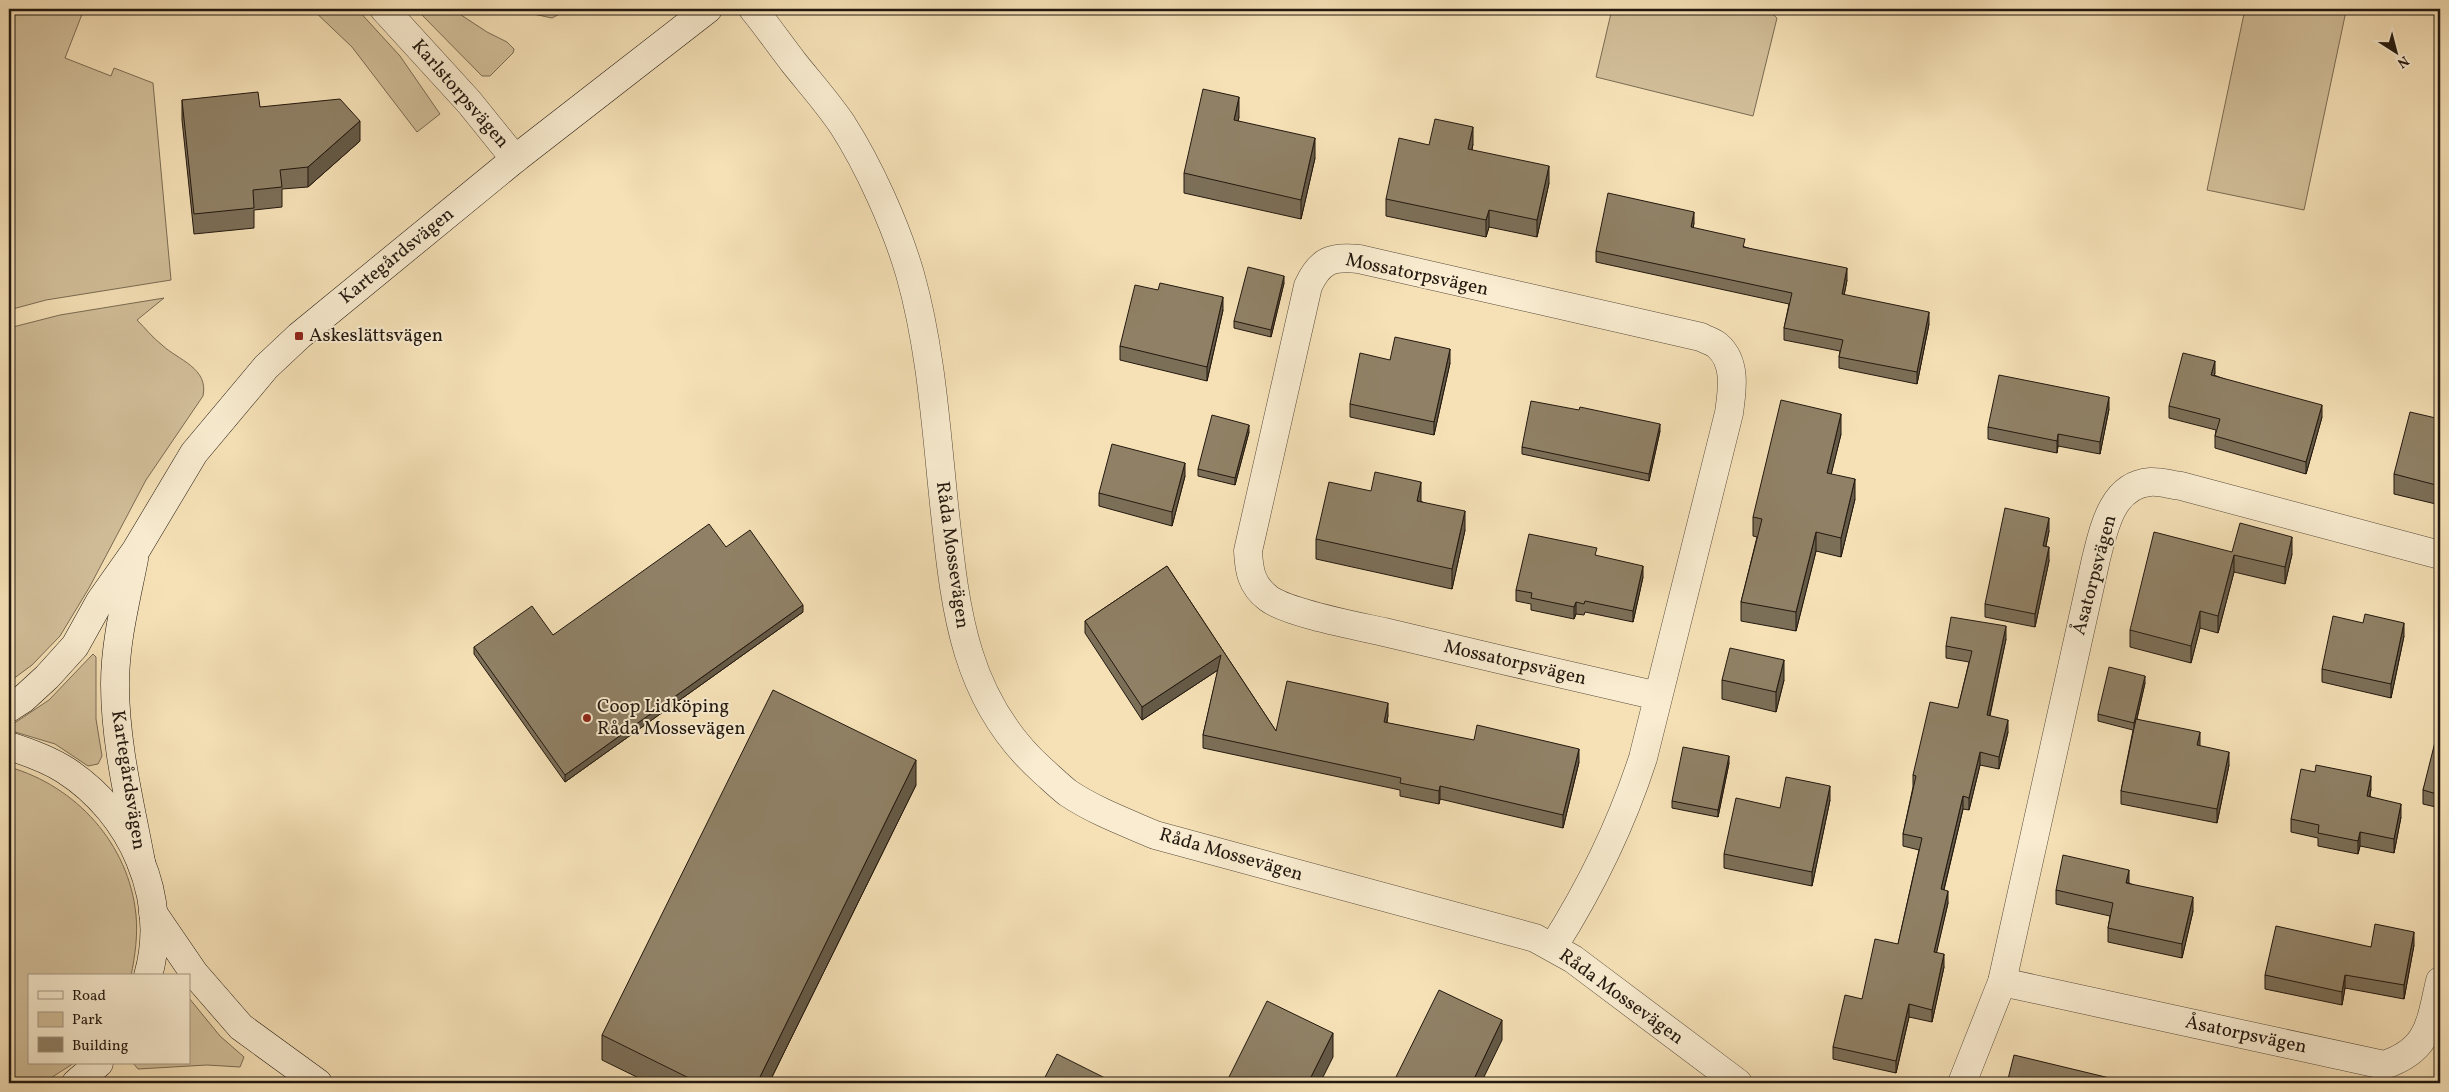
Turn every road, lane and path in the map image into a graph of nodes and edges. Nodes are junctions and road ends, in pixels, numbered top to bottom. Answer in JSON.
{"nodes":[{"id":1,"x":384,"y":9,"type":"edge"},
{"id":2,"x":708,"y":9,"type":"edge"},
{"id":3,"x":753,"y":9,"type":"edge"},
{"id":4,"x":516,"y":159,"type":"junction"},
{"id":5,"x":136,"y":550,"type":"junction"},
{"id":6,"x":2440,"y":555,"type":"edge"},
{"id":7,"x":1658,"y":696,"type":"junction"},
{"id":8,"x":9,"y":708,"type":"edge"},
{"id":9,"x":9,"y":746,"type":"edge"},
{"id":10,"x":141,"y":862,"type":"junction"},
{"id":11,"x":153,"y":913,"type":"junction"},
{"id":12,"x":1553,"y":947,"type":"junction"},
{"id":13,"x":148,"y":974,"type":"edge"},
{"id":14,"x":2440,"y":981,"type":"edge"},
{"id":15,"x":2002,"y":982,"type":"junction"},
{"id":16,"x":98,"y":1064,"type":"edge"},
{"id":17,"x":76,"y":1083,"type":"edge"},
{"id":18,"x":318,"y":1083,"type":"edge"},
{"id":19,"x":1738,"y":1083,"type":"edge"},
{"id":20,"x":1962,"y":1083,"type":"edge"}],
"edges":[{"from":1,"to":4,"type":"street","name":"Karlstorpsvägen"},
{"from":2,"to":4,"type":"street","name":"Kartegårdsvägen"},
{"from":3,"to":12,"type":"street","name":"Råda Mossevägen"},
{"from":4,"to":5,"type":"street","name":"Kartegårdsvägen"},
{"from":5,"to":8,"type":"street","name":"Kartegårdsvägen"},
{"from":5,"to":10,"type":"street","name":"Kartegårdsvägen"},
{"from":6,"to":15,"type":"street","name":"Åsatorpsvägen"},
{"from":7,"to":7,"type":"street","name":"Mossatorpsvägen"},
{"from":7,"to":12,"type":"street","name":"Mossatorpsvägen"},
{"from":9,"to":10,"type":"street"},
{"from":10,"to":11,"type":"street"},
{"from":11,"to":13,"type":"street"},
{"from":11,"to":18,"type":"street"},
{"from":12,"to":19,"type":"street","name":"Råda Mossevägen"},
{"from":14,"to":15,"type":"street","name":"Åsatorpsvägen"},
{"from":15,"to":20,"type":"street","name":"Åsatorpsvägen"},
{"from":16,"to":17,"type":"street"}]}
